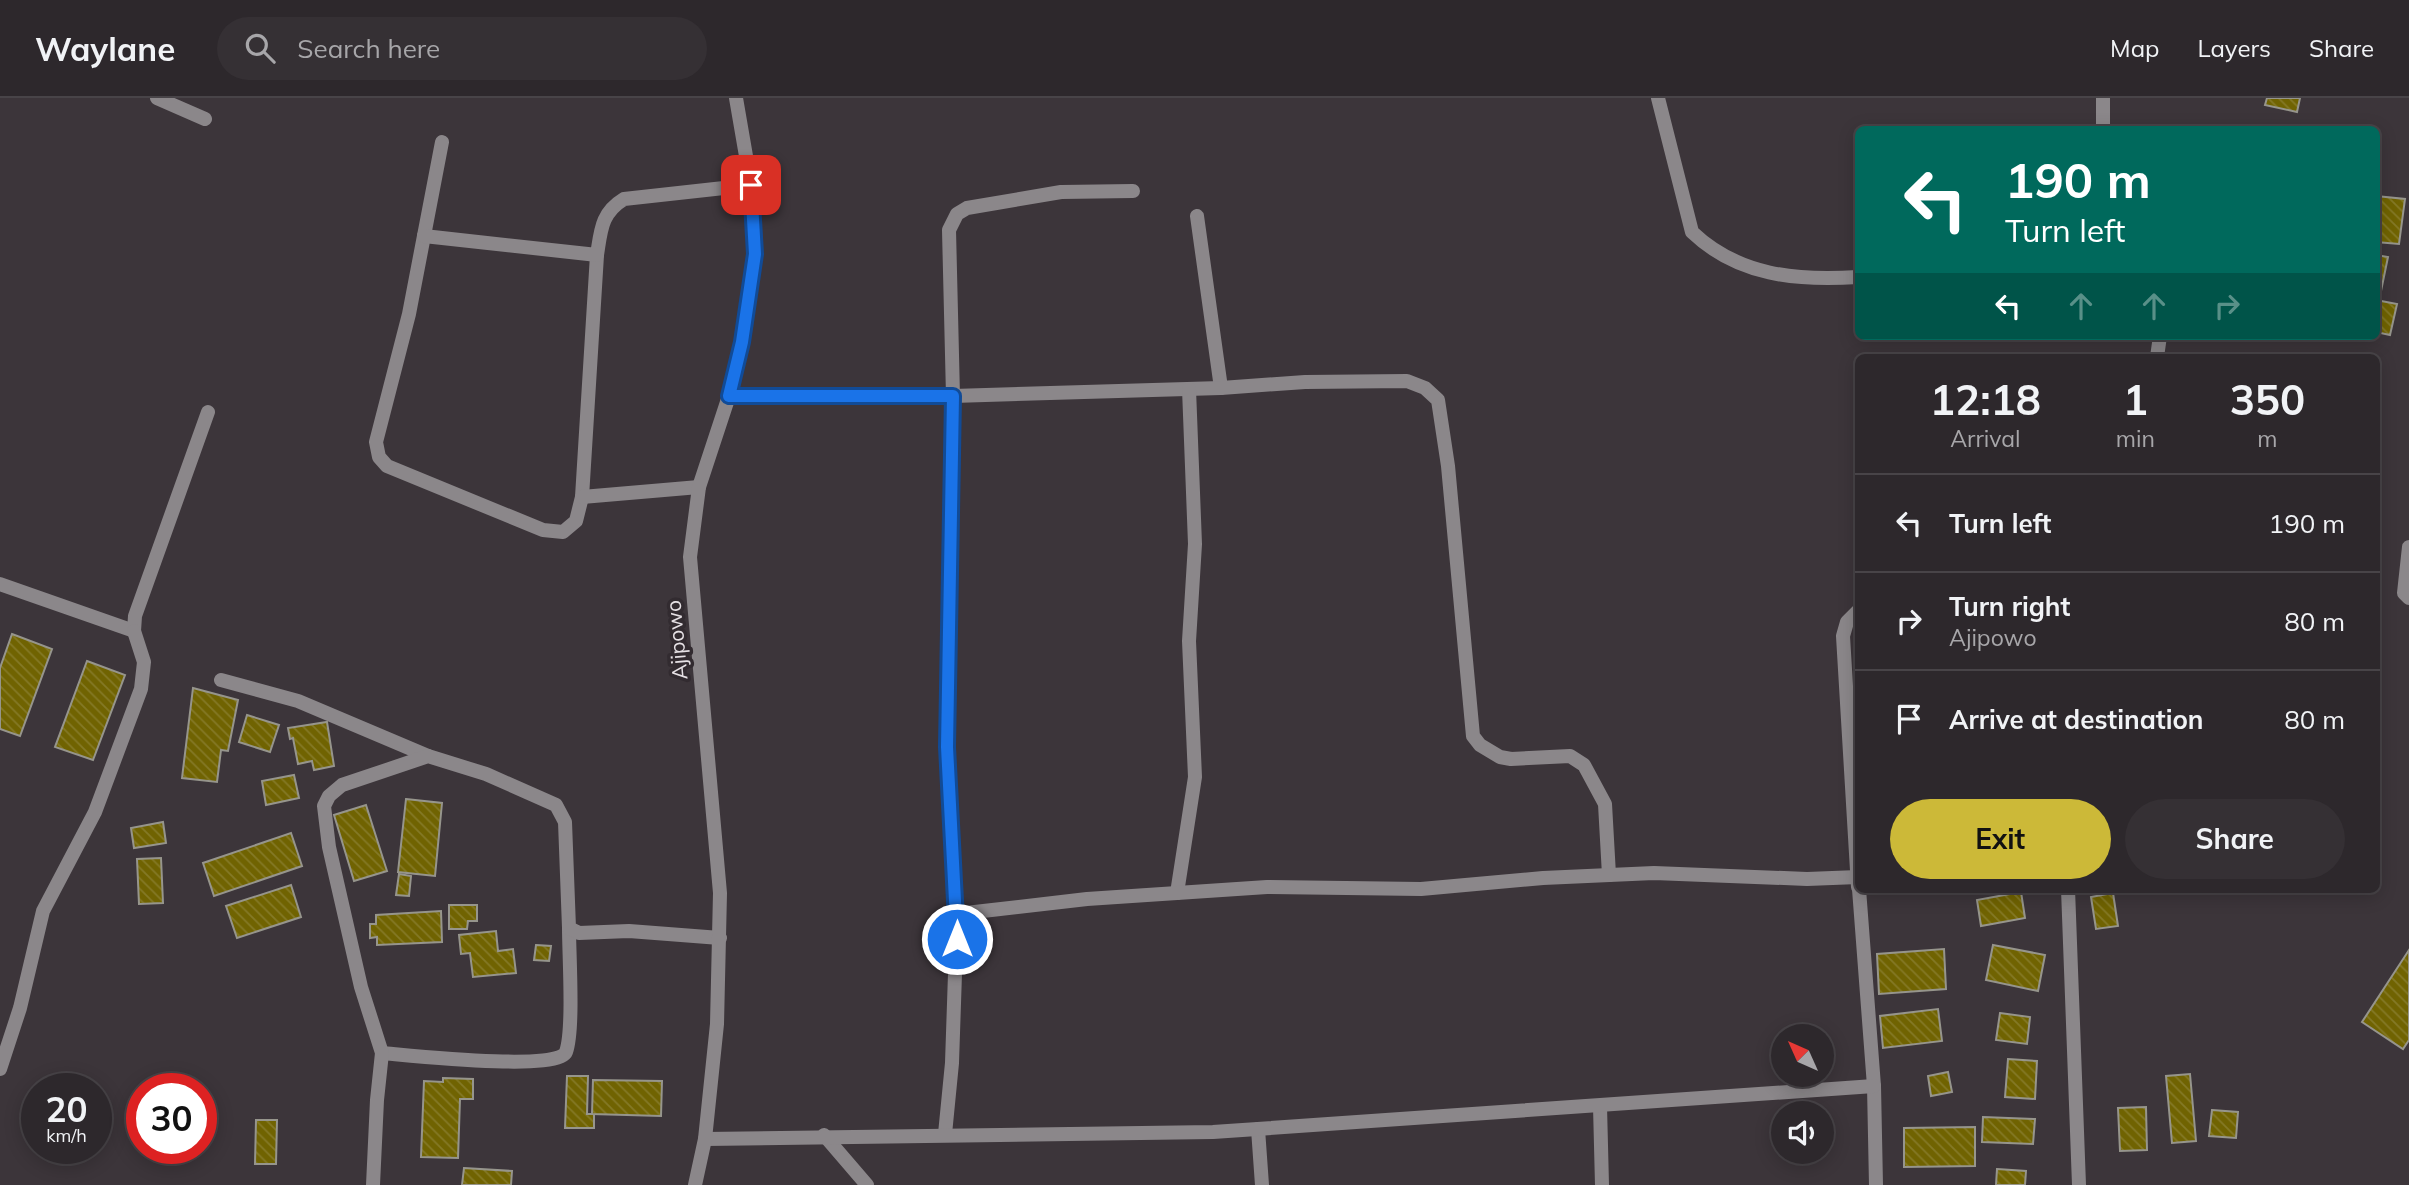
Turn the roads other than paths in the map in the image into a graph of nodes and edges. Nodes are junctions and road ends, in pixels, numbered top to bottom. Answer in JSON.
{"nodes":[{"id":1,"x":157,"y":98,"type":"edge"},
{"id":2,"x":736,"y":98,"type":"edge"},
{"id":3,"x":1658,"y":98,"type":"edge"},
{"id":4,"x":2103,"y":98,"type":"edge"},
{"id":5,"x":205,"y":119,"type":"dead end"},
{"id":6,"x":2103,"y":126,"type":"edge"},
{"id":7,"x":442,"y":142,"type":"dead end"},
{"id":8,"x":751,"y":185,"type":"junction"},
{"id":9,"x":1133,"y":191,"type":"dead end"},
{"id":10,"x":1197,"y":216,"type":"dead end"},
{"id":11,"x":424,"y":236,"type":"junction"},
{"id":12,"x":597,"y":255,"type":"junction"},
{"id":13,"x":1855,"y":277,"type":"edge"},
{"id":14,"x":1221,"y":388,"type":"junction"},
{"id":15,"x":1189,"y":389,"type":"junction"},
{"id":16,"x":729,"y":396,"type":"junction"},
{"id":17,"x":953,"y":396,"type":"junction"},
{"id":18,"x":208,"y":412,"type":"dead end"},
{"id":19,"x":699,"y":486,"type":"junction"},
{"id":20,"x":582,"y":496,"type":"junction"},
{"id":21,"x":2409,"y":547,"type":"edge"},
{"id":22,"x":0,"y":584,"type":"edge"},
{"id":23,"x":2409,"y":598,"type":"edge"},
{"id":24,"x":1855,"y":614,"type":"edge"},
{"id":25,"x":134,"y":631,"type":"junction"},
{"id":26,"x":221,"y":680,"type":"dead end"},
{"id":27,"x":428,"y":756,"type":"junction"},
{"id":28,"x":1855,"y":829,"type":"edge"},
{"id":29,"x":1609,"y":875,"type":"junction"},
{"id":30,"x":1855,"y":877,"type":"edge"},
{"id":31,"x":1177,"y":893,"type":"junction"},
{"id":32,"x":1858,"y":893,"type":"edge"},
{"id":33,"x":2068,"y":893,"type":"edge"},
{"id":34,"x":957,"y":914,"type":"junction"},
{"id":35,"x":569,"y":928,"type":"junction"},
{"id":36,"x":720,"y":938,"type":"junction"},
{"id":37,"x":382,"y":1053,"type":"junction"},
{"id":38,"x":0,"y":1069,"type":"edge"},
{"id":39,"x":1874,"y":1086,"type":"junction"},
{"id":40,"x":1600,"y":1106,"type":"junction"},
{"id":41,"x":1258,"y":1129,"type":"junction"},
{"id":42,"x":945,"y":1134,"type":"junction"},
{"id":43,"x":824,"y":1135,"type":"junction"},
{"id":44,"x":705,"y":1139,"type":"junction"},
{"id":45,"x":373,"y":1185,"type":"edge"},
{"id":46,"x":695,"y":1185,"type":"edge"},
{"id":47,"x":867,"y":1185,"type":"edge"},
{"id":48,"x":1262,"y":1185,"type":"edge"},
{"id":49,"x":1602,"y":1185,"type":"edge"},
{"id":50,"x":1876,"y":1185,"type":"edge"},
{"id":51,"x":2079,"y":1185,"type":"edge"}],
"edges":[{"from":1,"to":5,"type":"street"},
{"from":2,"to":8,"type":"street","name":"Ajipowo"},
{"from":3,"to":13,"type":"street"},
{"from":4,"to":6,"type":"street"},
{"from":7,"to":11,"type":"street"},
{"from":8,"to":12,"type":"street"},
{"from":8,"to":16,"type":"street","name":"Ajipowo"},
{"from":9,"to":17,"type":"street"},
{"from":10,"to":14,"type":"street"},
{"from":11,"to":12,"type":"street"},
{"from":11,"to":20,"type":"street"},
{"from":12,"to":20,"type":"street"},
{"from":14,"to":15,"type":"street"},
{"from":14,"to":29,"type":"street"},
{"from":15,"to":17,"type":"street"},
{"from":15,"to":31,"type":"street"},
{"from":16,"to":17,"type":"street"},
{"from":16,"to":19,"type":"street","name":"Ajipowo"},
{"from":17,"to":34,"type":"street"},
{"from":18,"to":25,"type":"street"},
{"from":19,"to":20,"type":"street"},
{"from":19,"to":36,"type":"street","name":"Ajipowo"},
{"from":21,"to":23,"type":"street"},
{"from":22,"to":25,"type":"street"},
{"from":24,"to":28,"type":"street"},
{"from":25,"to":38,"type":"street"},
{"from":26,"to":27,"type":"street"},
{"from":27,"to":35,"type":"street"},
{"from":27,"to":37,"type":"street"},
{"from":29,"to":30,"type":"street"},
{"from":29,"to":31,"type":"street"},
{"from":31,"to":34,"type":"street"},
{"from":32,"to":39,"type":"street"},
{"from":33,"to":51,"type":"street"},
{"from":34,"to":42,"type":"street"},
{"from":35,"to":36,"type":"street"},
{"from":35,"to":37,"type":"street"},
{"from":36,"to":44,"type":"street","name":"Ajipowo"},
{"from":37,"to":45,"type":"street"},
{"from":39,"to":40,"type":"street"},
{"from":39,"to":50,"type":"street"},
{"from":40,"to":41,"type":"street"},
{"from":40,"to":49,"type":"street"},
{"from":41,"to":42,"type":"street"},
{"from":41,"to":48,"type":"street"},
{"from":42,"to":43,"type":"street"},
{"from":43,"to":44,"type":"street"},
{"from":43,"to":47,"type":"street"},
{"from":44,"to":46,"type":"street","name":"Ajipowo"}]}
